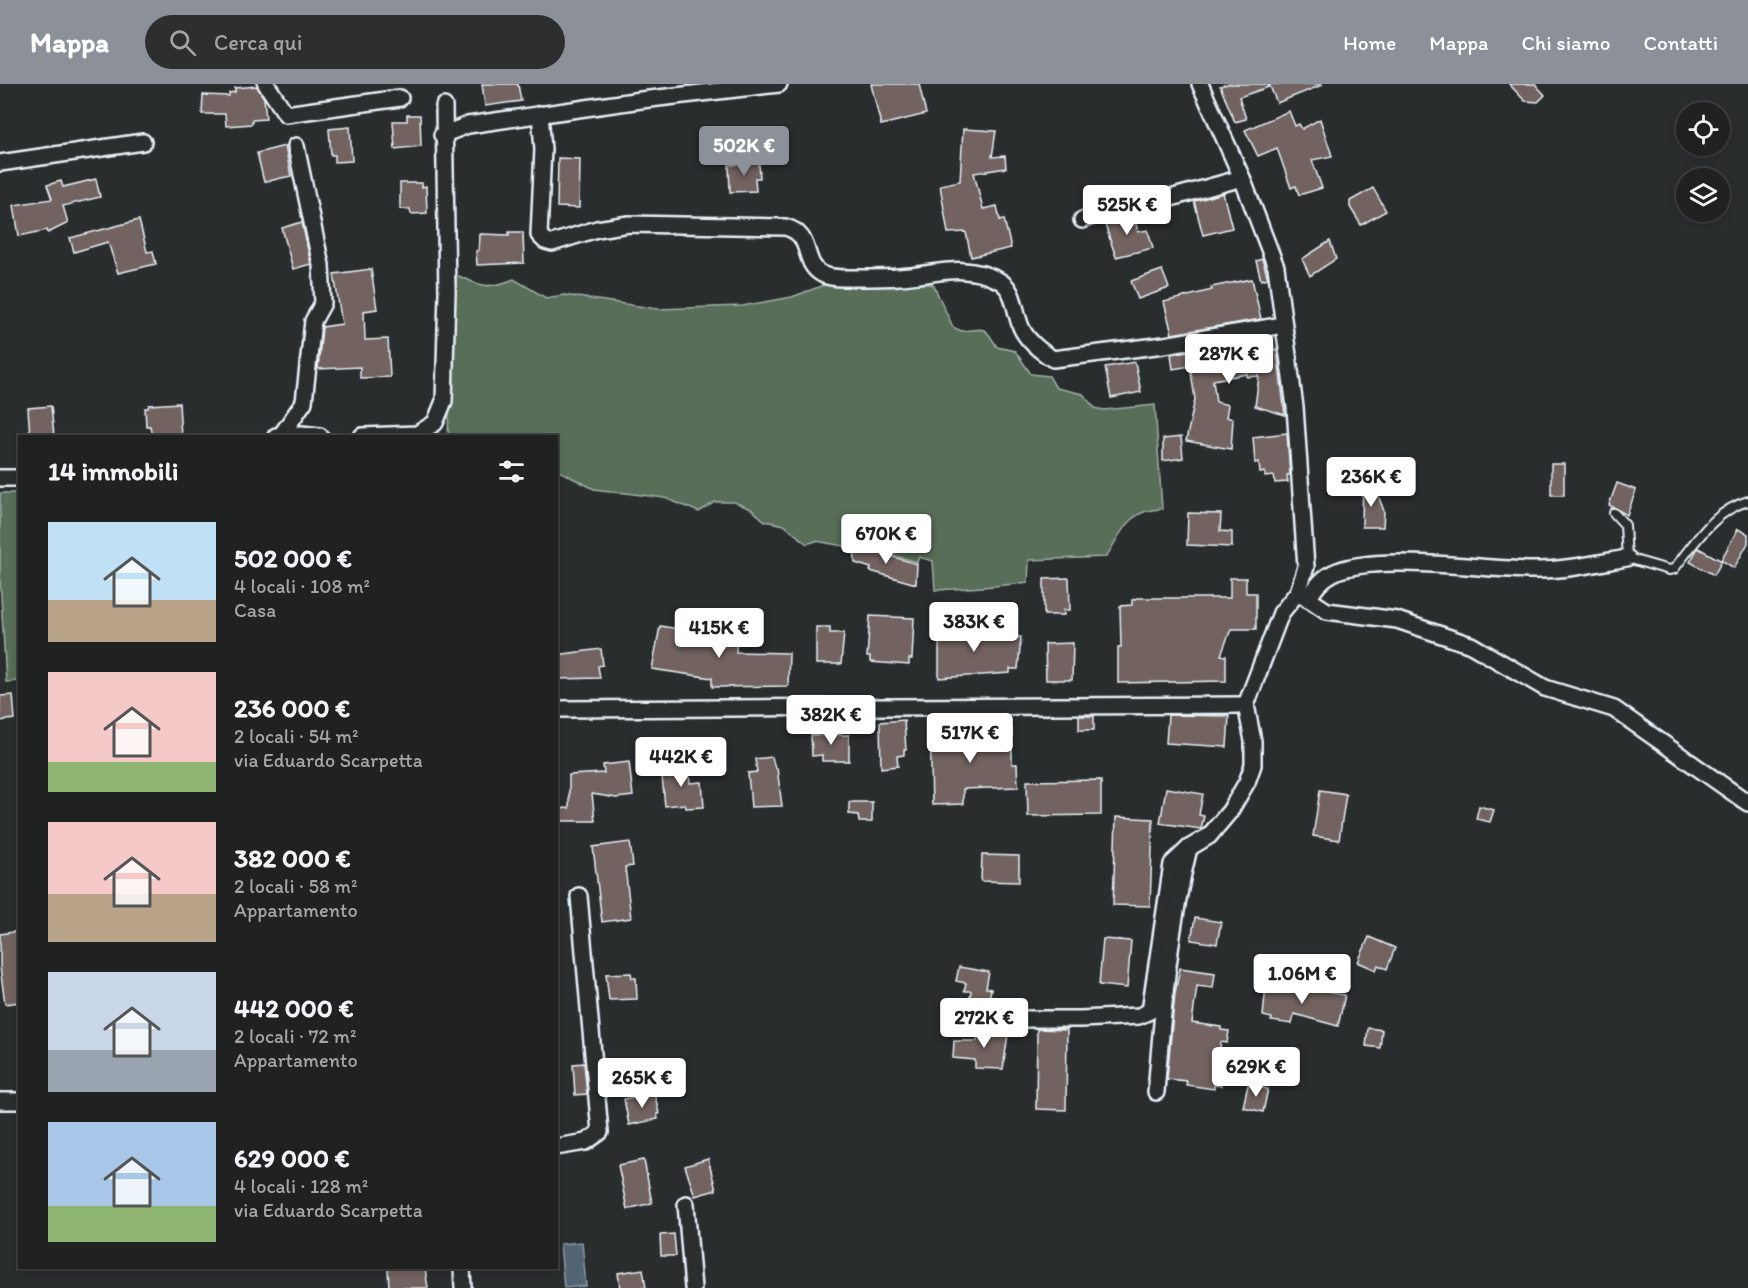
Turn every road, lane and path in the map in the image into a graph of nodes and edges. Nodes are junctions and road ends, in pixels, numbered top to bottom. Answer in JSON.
{"nodes":[{"id":1,"x":266,"y":84,"type":"edge"},
{"id":2,"x":780,"y":84,"type":"edge"},
{"id":3,"x":1200,"y":84,"type":"edge"},
{"id":4,"x":400,"y":98,"type":"dead end"},
{"id":5,"x":444,"y":106,"type":"dead end"},
{"id":6,"x":540,"y":114,"type":"junction"},
{"id":7,"x":442,"y":135,"type":"junction"},
{"id":8,"x":143,"y":142,"type":"dead end"},
{"id":9,"x":296,"y":146,"type":"dead end"},
{"id":10,"x":0,"y":163,"type":"edge"},
{"id":11,"x":1242,"y":178,"type":"junction"},
{"id":12,"x":1082,"y":220,"type":"dead end"},
{"id":13,"x":1283,"y":325,"type":"junction"},
{"id":14,"x":279,"y":435,"type":"edge"},
{"id":15,"x":390,"y":435,"type":"edge"},
{"id":16,"x":0,"y":478,"type":"edge"},
{"id":17,"x":18,"y":478,"type":"edge"},
{"id":18,"x":1748,"y":501,"type":"edge"},
{"id":19,"x":1614,"y":513,"type":"dead end"},
{"id":20,"x":1627,"y":558,"type":"junction"},
{"id":21,"x":1303,"y":595,"type":"junction"},
{"id":22,"x":1246,"y":705,"type":"junction"},
{"id":23,"x":558,"y":709,"type":"edge"},
{"id":24,"x":1748,"y":803,"type":"edge"},
{"id":25,"x":1189,"y":848,"type":"junction"},
{"id":26,"x":579,"y":896,"type":"dead end"},
{"id":27,"x":965,"y":1019,"type":"dead end"},
{"id":28,"x":1156,"y":1092,"type":"dead end"},
{"id":29,"x":0,"y":1101,"type":"edge"},
{"id":30,"x":18,"y":1101,"type":"edge"},
{"id":31,"x":558,"y":1147,"type":"edge"},
{"id":32,"x":686,"y":1204,"type":"dead end"},
{"id":33,"x":462,"y":1269,"type":"edge"},
{"id":34,"x":463,"y":1288,"type":"edge"},
{"id":35,"x":693,"y":1288,"type":"edge"}],
"edges":[{"from":1,"to":4,"type":"street"},
{"from":2,"to":6,"type":"street"},
{"from":3,"to":11,"type":"street"},
{"from":5,"to":7,"type":"street"},
{"from":6,"to":7,"type":"street"},
{"from":6,"to":13,"type":"street"},
{"from":7,"to":15,"type":"street"},
{"from":8,"to":10,"type":"street"},
{"from":9,"to":14,"type":"street"},
{"from":11,"to":12,"type":"street"},
{"from":11,"to":13,"type":"street"},
{"from":13,"to":21,"type":"street"},
{"from":16,"to":17,"type":"street"},
{"from":18,"to":20,"type":"lane"},
{"from":19,"to":20,"type":"lane"},
{"from":20,"to":21,"type":"street"},
{"from":21,"to":22,"type":"street"},
{"from":21,"to":24,"type":"street"},
{"from":22,"to":23,"type":"street"},
{"from":22,"to":25,"type":"street"},
{"from":25,"to":27,"type":"street"},
{"from":25,"to":28,"type":"street"},
{"from":26,"to":31,"type":"street"},
{"from":29,"to":30,"type":"street"},
{"from":32,"to":35,"type":"street"},
{"from":33,"to":34,"type":"street"}]}
